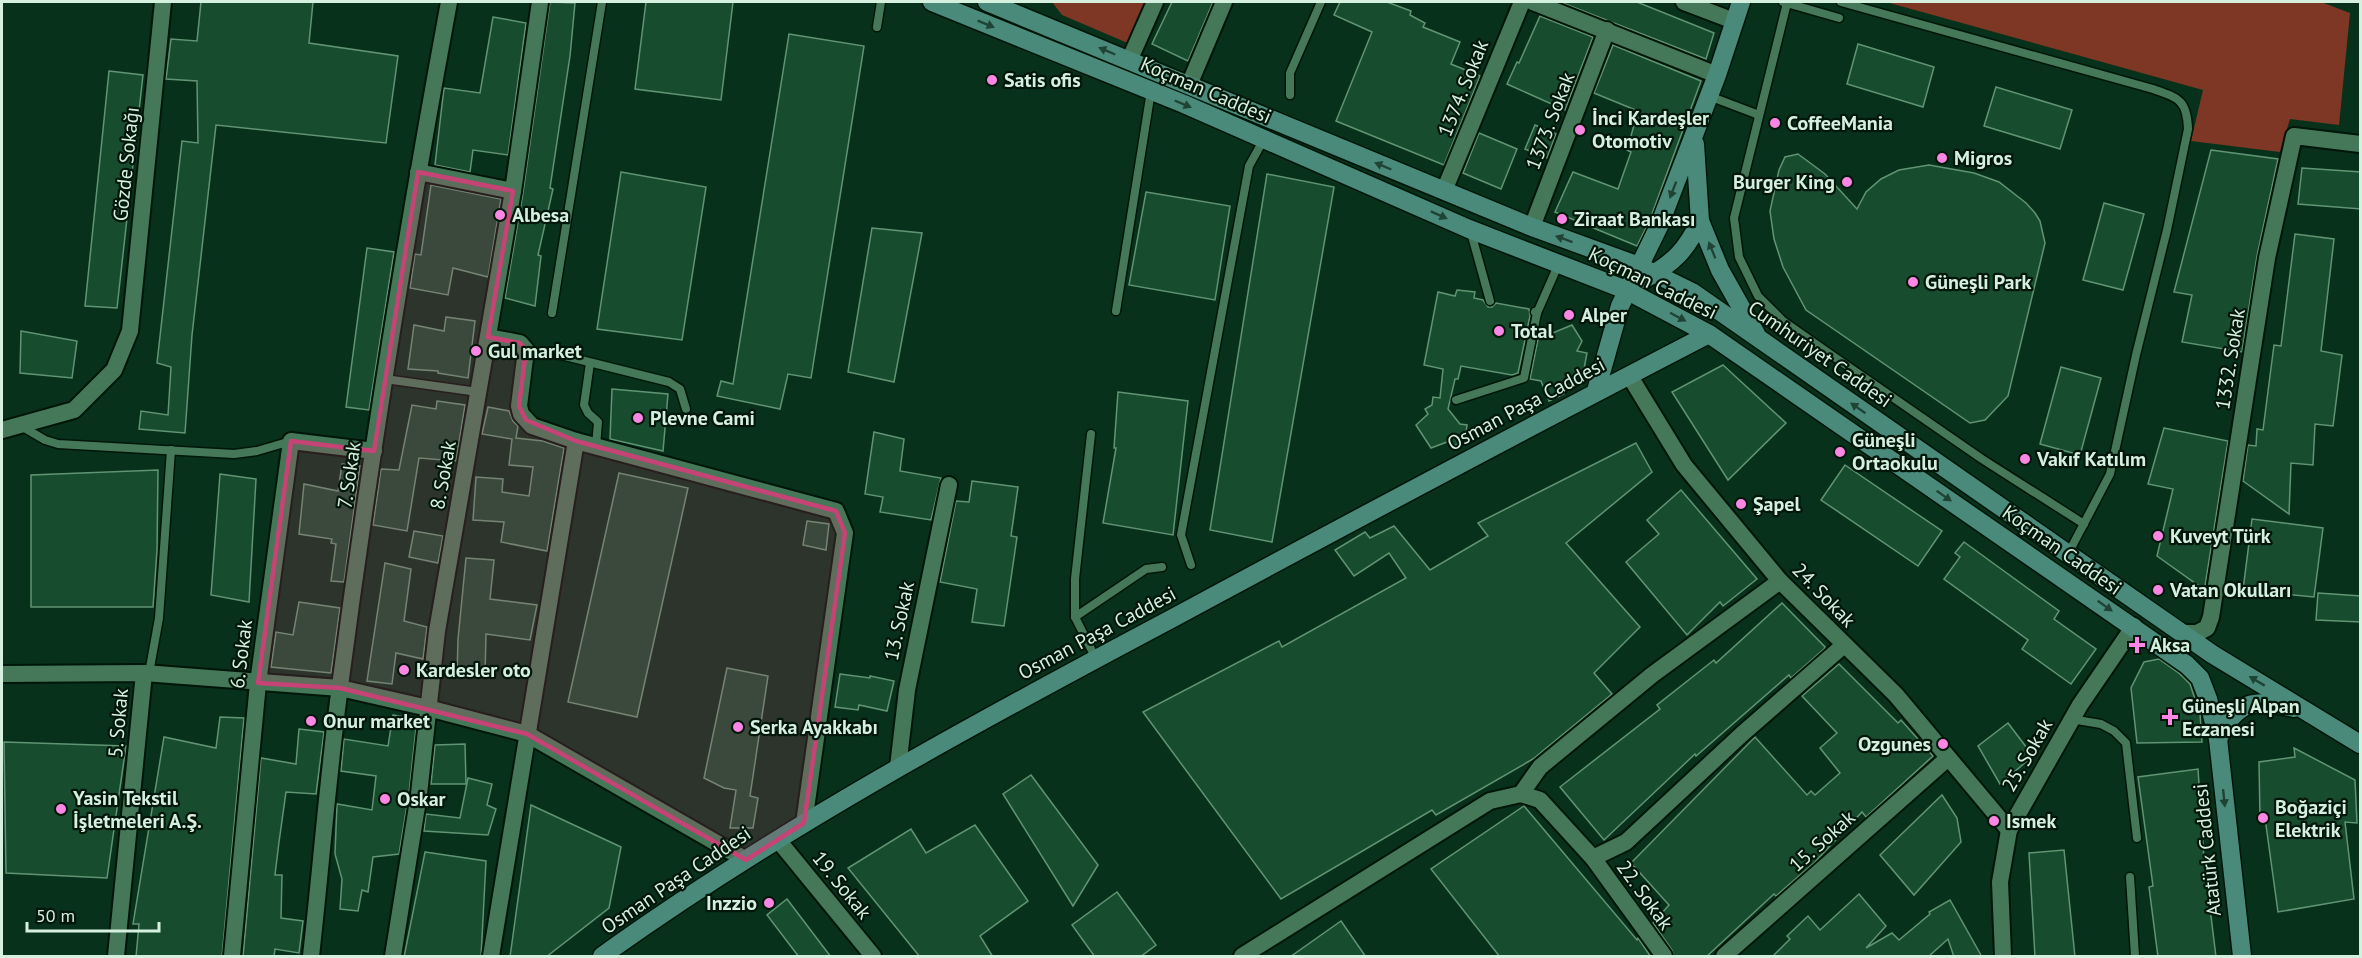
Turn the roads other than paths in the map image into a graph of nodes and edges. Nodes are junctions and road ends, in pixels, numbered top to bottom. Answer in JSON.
{"nodes":[{"id":1,"x":163,"y":2,"type":"edge"},
{"id":2,"x":449,"y":2,"type":"edge"},
{"id":3,"x":540,"y":2,"type":"edge"},
{"id":4,"x":602,"y":2,"type":"edge"},
{"id":5,"x":881,"y":2,"type":"edge"},
{"id":6,"x":932,"y":2,"type":"edge"},
{"id":7,"x":988,"y":2,"type":"edge"},
{"id":8,"x":999,"y":2,"type":"edge"},
{"id":9,"x":1155,"y":2,"type":"edge"},
{"id":10,"x":1224,"y":2,"type":"edge"},
{"id":11,"x":1321,"y":2,"type":"edge"},
{"id":12,"x":1522,"y":2,"type":"edge"},
{"id":13,"x":1533,"y":2,"type":"edge"},
{"id":14,"x":1684,"y":2,"type":"edge"},
{"id":15,"x":1741,"y":2,"type":"edge"},
{"id":16,"x":1785,"y":2,"type":"edge"},
{"id":17,"x":1841,"y":2,"type":"edge"},
{"id":18,"x":1028,"y":10,"type":"edge"},
{"id":19,"x":1839,"y":18,"type":"dead end"},
{"id":20,"x":1734,"y":21,"type":"junction"},
{"id":21,"x":876,"y":27,"type":"dead end"},
{"id":22,"x":1607,"y":30,"type":"junction"},
{"id":23,"x":1051,"y":50,"type":"junction"},
{"id":24,"x":1130,"y":61,"type":"junction"},
{"id":25,"x":1717,"y":75,"type":"junction"},
{"id":26,"x":1189,"y":85,"type":"junction"},
{"id":27,"x":1151,"y":91,"type":"junction"},
{"id":28,"x":1290,"y":95,"type":"dead end"},
{"id":29,"x":1709,"y":96,"type":"junction"},
{"id":30,"x":1759,"y":115,"type":"junction"},
{"id":31,"x":1694,"y":136,"type":"junction"},
{"id":32,"x":1264,"y":139,"type":"junction"},
{"id":33,"x":2361,"y":144,"type":"edge"},
{"id":34,"x":418,"y":172,"type":"junction"},
{"id":35,"x":513,"y":191,"type":"junction"},
{"id":36,"x":1444,"y":191,"type":"junction"},
{"id":37,"x":1701,"y":221,"type":"junction"},
{"id":38,"x":1532,"y":228,"type":"junction"},
{"id":39,"x":1469,"y":229,"type":"junction"},
{"id":40,"x":1559,"y":263,"type":"junction"},
{"id":41,"x":1647,"y":270,"type":"junction"},
{"id":42,"x":1626,"y":290,"type":"junction"},
{"id":43,"x":1490,"y":302,"type":"dead end"},
{"id":44,"x":1116,"y":311,"type":"dead end"},
{"id":45,"x":552,"y":313,"type":"dead end"},
{"id":46,"x":1709,"y":334,"type":"junction"},
{"id":47,"x":488,"y":337,"type":"junction"},
{"id":48,"x":1759,"y":339,"type":"junction"},
{"id":49,"x":549,"y":352,"type":"dead end"},
{"id":50,"x":590,"y":363,"type":"junction"},
{"id":51,"x":1629,"y":375,"type":"junction"},
{"id":52,"x":385,"y":379,"type":"junction"},
{"id":53,"x":478,"y":392,"type":"junction"},
{"id":54,"x":1596,"y":392,"type":"junction"},
{"id":55,"x":1456,"y":399,"type":"dead end"},
{"id":56,"x":686,"y":409,"type":"dead end"},
{"id":57,"x":21,"y":426,"type":"junction"},
{"id":58,"x":2,"y":430,"type":"edge"},
{"id":59,"x":1091,"y":434,"type":"dead end"},
{"id":60,"x":291,"y":441,"type":"junction"},
{"id":61,"x":576,"y":441,"type":"junction"},
{"id":62,"x":596,"y":446,"type":"junction"},
{"id":63,"x":171,"y":450,"type":"junction"},
{"id":64,"x":374,"y":451,"type":"junction"},
{"id":65,"x":949,"y":484,"type":"dead end"},
{"id":66,"x":2084,"y":524,"type":"junction"},
{"id":67,"x":2068,"y":554,"type":"junction"},
{"id":68,"x":1191,"y":565,"type":"dead end"},
{"id":69,"x":1162,"y":567,"type":"dead end"},
{"id":70,"x":1780,"y":581,"type":"junction"},
{"id":71,"x":1075,"y":616,"type":"junction"},
{"id":72,"x":2134,"y":626,"type":"junction"},
{"id":73,"x":2182,"y":633,"type":"junction"},
{"id":74,"x":1844,"y":645,"type":"junction"},
{"id":75,"x":1095,"y":659,"type":"junction"},
{"id":76,"x":146,"y":673,"type":"junction"},
{"id":77,"x":2,"y":674,"type":"edge"},
{"id":78,"x":258,"y":683,"type":"junction"},
{"id":79,"x":340,"y":688,"type":"junction"},
{"id":80,"x":428,"y":708,"type":"junction"},
{"id":81,"x":2306,"y":711,"type":"junction"},
{"id":82,"x":2071,"y":719,"type":"junction"},
{"id":83,"x":527,"y":734,"type":"junction"},
{"id":84,"x":2218,"y":739,"type":"junction"},
{"id":85,"x":2361,"y":744,"type":"edge"},
{"id":86,"x":1948,"y":758,"type":"junction"},
{"id":87,"x":898,"y":767,"type":"junction"},
{"id":88,"x":1521,"y":794,"type":"junction"},
{"id":89,"x":804,"y":823,"type":"junction"},
{"id":90,"x":2009,"y":830,"type":"junction"},
{"id":91,"x":2137,"y":838,"type":"dead end"},
{"id":92,"x":778,"y":840,"type":"junction"},
{"id":93,"x":1593,"y":858,"type":"junction"},
{"id":94,"x":746,"y":860,"type":"junction"},
{"id":95,"x":2130,"y":878,"type":"dead end"},
{"id":96,"x":117,"y":957,"type":"edge"},
{"id":97,"x":232,"y":957,"type":"edge"},
{"id":98,"x":311,"y":957,"type":"edge"},
{"id":99,"x":393,"y":957,"type":"edge"},
{"id":100,"x":491,"y":957,"type":"edge"},
{"id":101,"x":602,"y":957,"type":"edge"},
{"id":102,"x":873,"y":957,"type":"edge"},
{"id":103,"x":1242,"y":957,"type":"edge"},
{"id":104,"x":1664,"y":957,"type":"edge"},
{"id":105,"x":1724,"y":957,"type":"edge"},
{"id":106,"x":2003,"y":957,"type":"edge"},
{"id":107,"x":2135,"y":957,"type":"edge"},
{"id":108,"x":2242,"y":957,"type":"edge"}],
"edges":[{"from":1,"to":57,"type":"street","name":"Gözde Sokağı"},
{"from":2,"to":34,"type":"street","name":"7. Sokak"},
{"from":3,"to":35,"type":"street","name":"8. Sokak"},
{"from":4,"to":45,"type":"lane"},
{"from":5,"to":21,"type":"lane"},
{"from":6,"to":23,"type":"main road","name":"Koçman Caddesi","one_way":true},
{"from":7,"to":8,"type":"main road"},
{"from":7,"to":18,"type":"main road","name":"Koçman Caddesi"},
{"from":9,"to":24,"type":"street"},
{"from":10,"to":26,"type":"street"},
{"from":11,"to":28,"type":"lane"},
{"from":12,"to":36,"type":"street","name":"1374. Sokak"},
{"from":13,"to":22,"type":"street"},
{"from":14,"to":20,"type":"street"},
{"from":15,"to":20,"type":"main road"},
{"from":16,"to":19,"type":"lane"},
{"from":16,"to":30,"type":"lane"},
{"from":17,"to":66,"type":"lane"},
{"from":18,"to":23,"type":"main road"},
{"from":24,"to":18,"type":"main road","name":"Koçman Caddesi","one_way":true},
{"from":20,"to":25,"type":"main road"},
{"from":22,"to":25,"type":"street"},
{"from":22,"to":38,"type":"street","name":"1373. Sokak"},
{"from":23,"to":27,"type":"main road","name":"Koçman Caddesi"},
{"from":24,"to":26,"type":"main road","name":"Koçman Caddesi"},
{"from":25,"to":29,"type":"main road"},
{"from":36,"to":26,"type":"main road","name":"Koçman Caddesi","one_way":true},
{"from":27,"to":32,"type":"main road","name":"Koçman Caddesi","one_way":true},
{"from":27,"to":44,"type":"lane"},
{"from":29,"to":30,"type":"lane"},
{"from":29,"to":31,"type":"main road"},
{"from":30,"to":66,"type":"lane"},
{"from":31,"to":37,"type":"main road"},
{"from":31,"to":41,"type":"main road","one_way":true},
{"from":32,"to":39,"type":"main road","name":"Koçman Caddesi","one_way":true},
{"from":32,"to":68,"type":"lane"},
{"from":33,"to":73,"type":"street","name":"1332. Sokak"},
{"from":34,"to":35,"type":"street"},
{"from":34,"to":52,"type":"street","name":"7. Sokak"},
{"from":35,"to":47,"type":"street","name":"8. Sokak"},
{"from":36,"to":38,"type":"main road","name":"Koçman Caddesi"},
{"from":37,"to":41,"type":"main road"},
{"from":48,"to":37,"type":"main road","one_way":true},
{"from":41,"to":38,"type":"main road","name":"Koçman Caddesi","one_way":true},
{"from":39,"to":40,"type":"main road","name":"Koçman Caddesi"},
{"from":39,"to":43,"type":"lane"},
{"from":40,"to":42,"type":"main road","name":"Koçman Caddesi"},
{"from":40,"to":55,"type":"lane"},
{"from":41,"to":42,"type":"main road"},
{"from":41,"to":48,"type":"main road","name":"Cumhuriyet Caddesi"},
{"from":42,"to":46,"type":"main road","name":"Koçman Caddesi","one_way":true},
{"from":42,"to":54,"type":"main road"},
{"from":46,"to":51,"type":"main road","name":"Osman Paşa Caddesi"},
{"from":46,"to":72,"type":"main road","name":"Koçman Caddesi","one_way":true},
{"from":47,"to":53,"type":"street","name":"8. Sokak"},
{"from":47,"to":61,"type":"street"},
{"from":67,"to":48,"type":"main road","name":"Cumhuriyet Caddesi","one_way":true},
{"from":49,"to":50,"type":"lane"},
{"from":50,"to":56,"type":"lane"},
{"from":50,"to":62,"type":"lane"},
{"from":51,"to":54,"type":"main road","name":"Osman Paşa Caddesi"},
{"from":51,"to":70,"type":"street","name":"24. Sokak"},
{"from":52,"to":53,"type":"lane"},
{"from":52,"to":64,"type":"street","name":"7. Sokak"},
{"from":53,"to":80,"type":"street","name":"8. Sokak"},
{"from":54,"to":75,"type":"main road","name":"Osman Paşa Caddesi"},
{"from":57,"to":58,"type":"street","name":"Gözde Sokağı"},
{"from":57,"to":63,"type":"lane"},
{"from":59,"to":71,"type":"lane"},
{"from":60,"to":63,"type":"lane"},
{"from":60,"to":64,"type":"street"},
{"from":60,"to":78,"type":"street","name":"6. Sokak"},
{"from":61,"to":62,"type":"street"},
{"from":61,"to":83,"type":"street"},
{"from":62,"to":89,"type":"street"},
{"from":63,"to":76,"type":"lane"},
{"from":64,"to":79,"type":"street","name":"7. Sokak"},
{"from":65,"to":87,"type":"street","name":"13. Sokak"},
{"from":66,"to":67,"type":"lane"},
{"from":67,"to":73,"type":"main road","name":"Cumhuriyet Caddesi"},
{"from":69,"to":71,"type":"lane"},
{"from":70,"to":74,"type":"street","name":"24. Sokak"},
{"from":70,"to":88,"type":"street"},
{"from":71,"to":75,"type":"lane"},
{"from":72,"to":82,"type":"street","name":"25. Sokak"},
{"from":72,"to":84,"type":"main road","name":"Koçman Caddesi"},
{"from":81,"to":73,"type":"main road","name":"Cumhuriyet Caddesi","one_way":true},
{"from":74,"to":86,"type":"street","name":"24. Sokak"},
{"from":74,"to":93,"type":"street"},
{"from":75,"to":87,"type":"main road","name":"Osman Paşa Caddesi"},
{"from":76,"to":77,"type":"street"},
{"from":76,"to":78,"type":"street"},
{"from":76,"to":96,"type":"street","name":"5. Sokak"},
{"from":78,"to":79,"type":"street"},
{"from":78,"to":97,"type":"street","name":"6. Sokak"},
{"from":79,"to":80,"type":"street"},
{"from":79,"to":98,"type":"street","name":"7. Sokak"},
{"from":80,"to":83,"type":"street"},
{"from":80,"to":99,"type":"street","name":"8. Sokak"},
{"from":81,"to":84,"type":"main road"},
{"from":81,"to":85,"type":"main road","name":"Cumhuriyet Caddesi"},
{"from":82,"to":90,"type":"street","name":"25. Sokak"},
{"from":82,"to":91,"type":"lane"},
{"from":83,"to":94,"type":"street"},
{"from":83,"to":100,"type":"street"},
{"from":84,"to":108,"type":"main road","name":"Atatürk Caddesi","one_way":true},
{"from":86,"to":90,"type":"street","name":"24. Sokak"},
{"from":86,"to":105,"type":"street","name":"15. Sokak"},
{"from":87,"to":89,"type":"main road","name":"Osman Paşa Caddesi"},
{"from":88,"to":93,"type":"street","name":"22. Sokak"},
{"from":88,"to":103,"type":"street"},
{"from":89,"to":92,"type":"main road","name":"Osman Paşa Caddesi"},
{"from":90,"to":106,"type":"street","name":"25. Sokak"},
{"from":92,"to":94,"type":"main road","name":"Osman Paşa Caddesi"},
{"from":92,"to":102,"type":"street","name":"19. Sokak"},
{"from":93,"to":104,"type":"street","name":"22. Sokak"},
{"from":94,"to":101,"type":"main road","name":"Osman Paşa Caddesi"},
{"from":95,"to":107,"type":"lane"}]}
